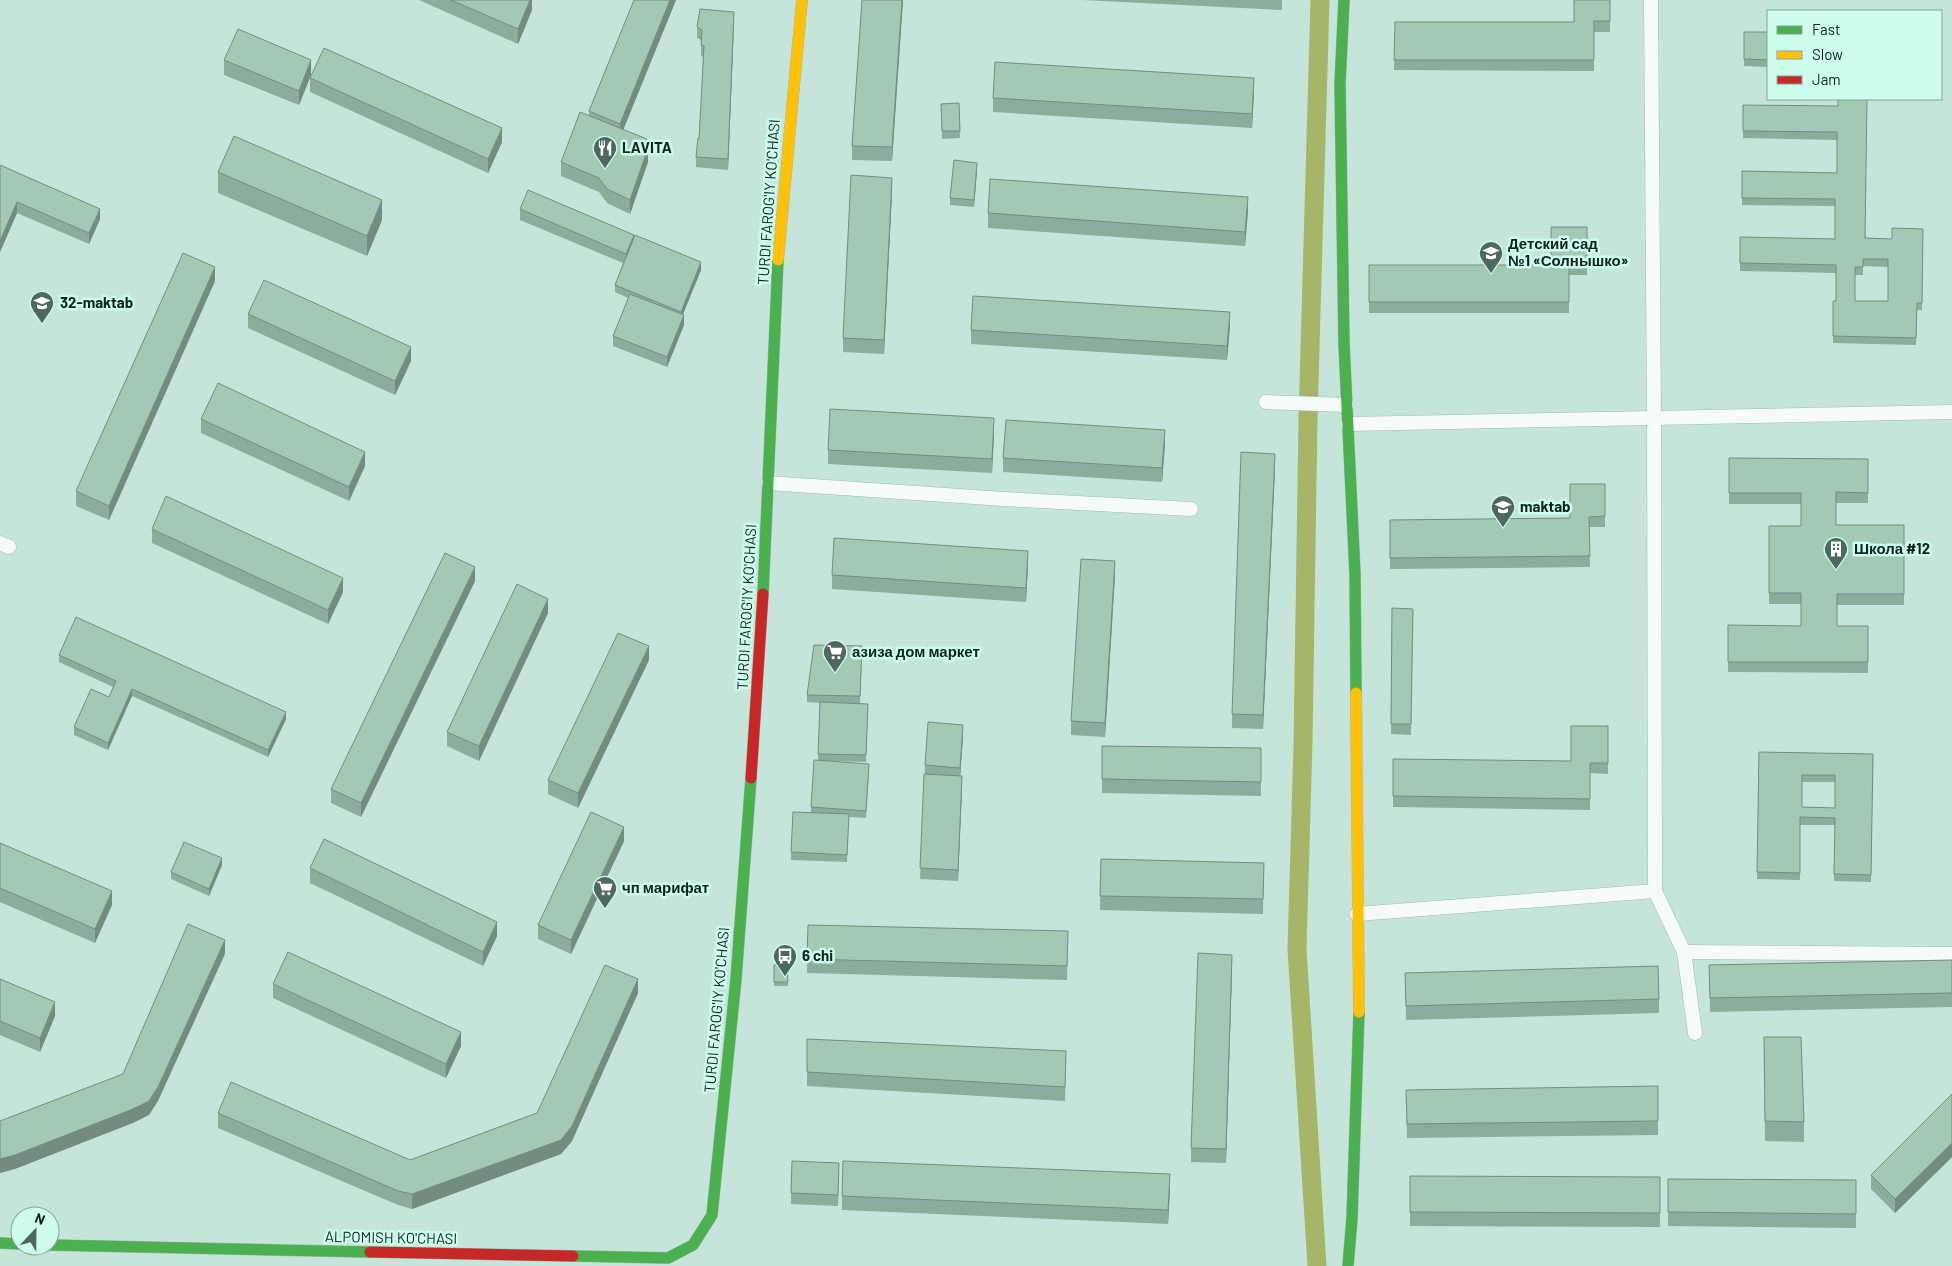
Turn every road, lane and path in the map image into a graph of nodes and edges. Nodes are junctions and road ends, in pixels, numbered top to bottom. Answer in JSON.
{"nodes":[{"id":1,"x":802,"y":0,"type":"edge"},
{"id":2,"x":1344,"y":0,"type":"edge"},
{"id":3,"x":1651,"y":0,"type":"edge"},
{"id":4,"x":1268,"y":402,"type":"dead end"},
{"id":5,"x":1347,"y":405,"type":"junction"},
{"id":6,"x":1952,"y":412,"type":"edge"},
{"id":7,"x":1654,"y":417,"type":"junction"},
{"id":8,"x":1348,"y":424,"type":"junction"},
{"id":9,"x":768,"y":483,"type":"junction"},
{"id":10,"x":1191,"y":509,"type":"dead end"},
{"id":11,"x":1655,"y":891,"type":"junction"},
{"id":12,"x":1357,"y":914,"type":"junction"},
{"id":13,"x":1684,"y":952,"type":"junction"},
{"id":14,"x":1952,"y":954,"type":"edge"},
{"id":15,"x":1695,"y":1033,"type":"dead end"},
{"id":16,"x":712,"y":1215,"type":"joint"},
{"id":17,"x":60,"y":1245,"type":"edge"},
{"id":18,"x":491,"y":1260,"type":"edge"},
{"id":19,"x":1348,"y":1266,"type":"edge"}],
"edges":[{"from":1,"to":9,"type":"street","name":"TURDI FAROG'IY KO'CHASI"},
{"from":2,"to":5,"type":"street"},
{"from":3,"to":7,"type":"street"},
{"from":4,"to":5,"type":"street"},
{"from":5,"to":8,"type":"street"},
{"from":6,"to":7,"type":"street"},
{"from":7,"to":8,"type":"street"},
{"from":7,"to":11,"type":"street"},
{"from":8,"to":12,"type":"street"},
{"from":9,"to":10,"type":"street"},
{"from":9,"to":16,"type":"street","name":"TURDI FAROG'IY KO'CHASI"},
{"from":11,"to":12,"type":"street"},
{"from":11,"to":13,"type":"street"},
{"from":12,"to":19,"type":"street"},
{"from":13,"to":14,"type":"street"},
{"from":13,"to":15,"type":"street"},
{"from":16,"to":18,"type":"street","name":"ALPOMISH KO'CHASI"},
{"from":17,"to":18,"type":"street","name":"ALPOMISH KO'CHASI"}]}
